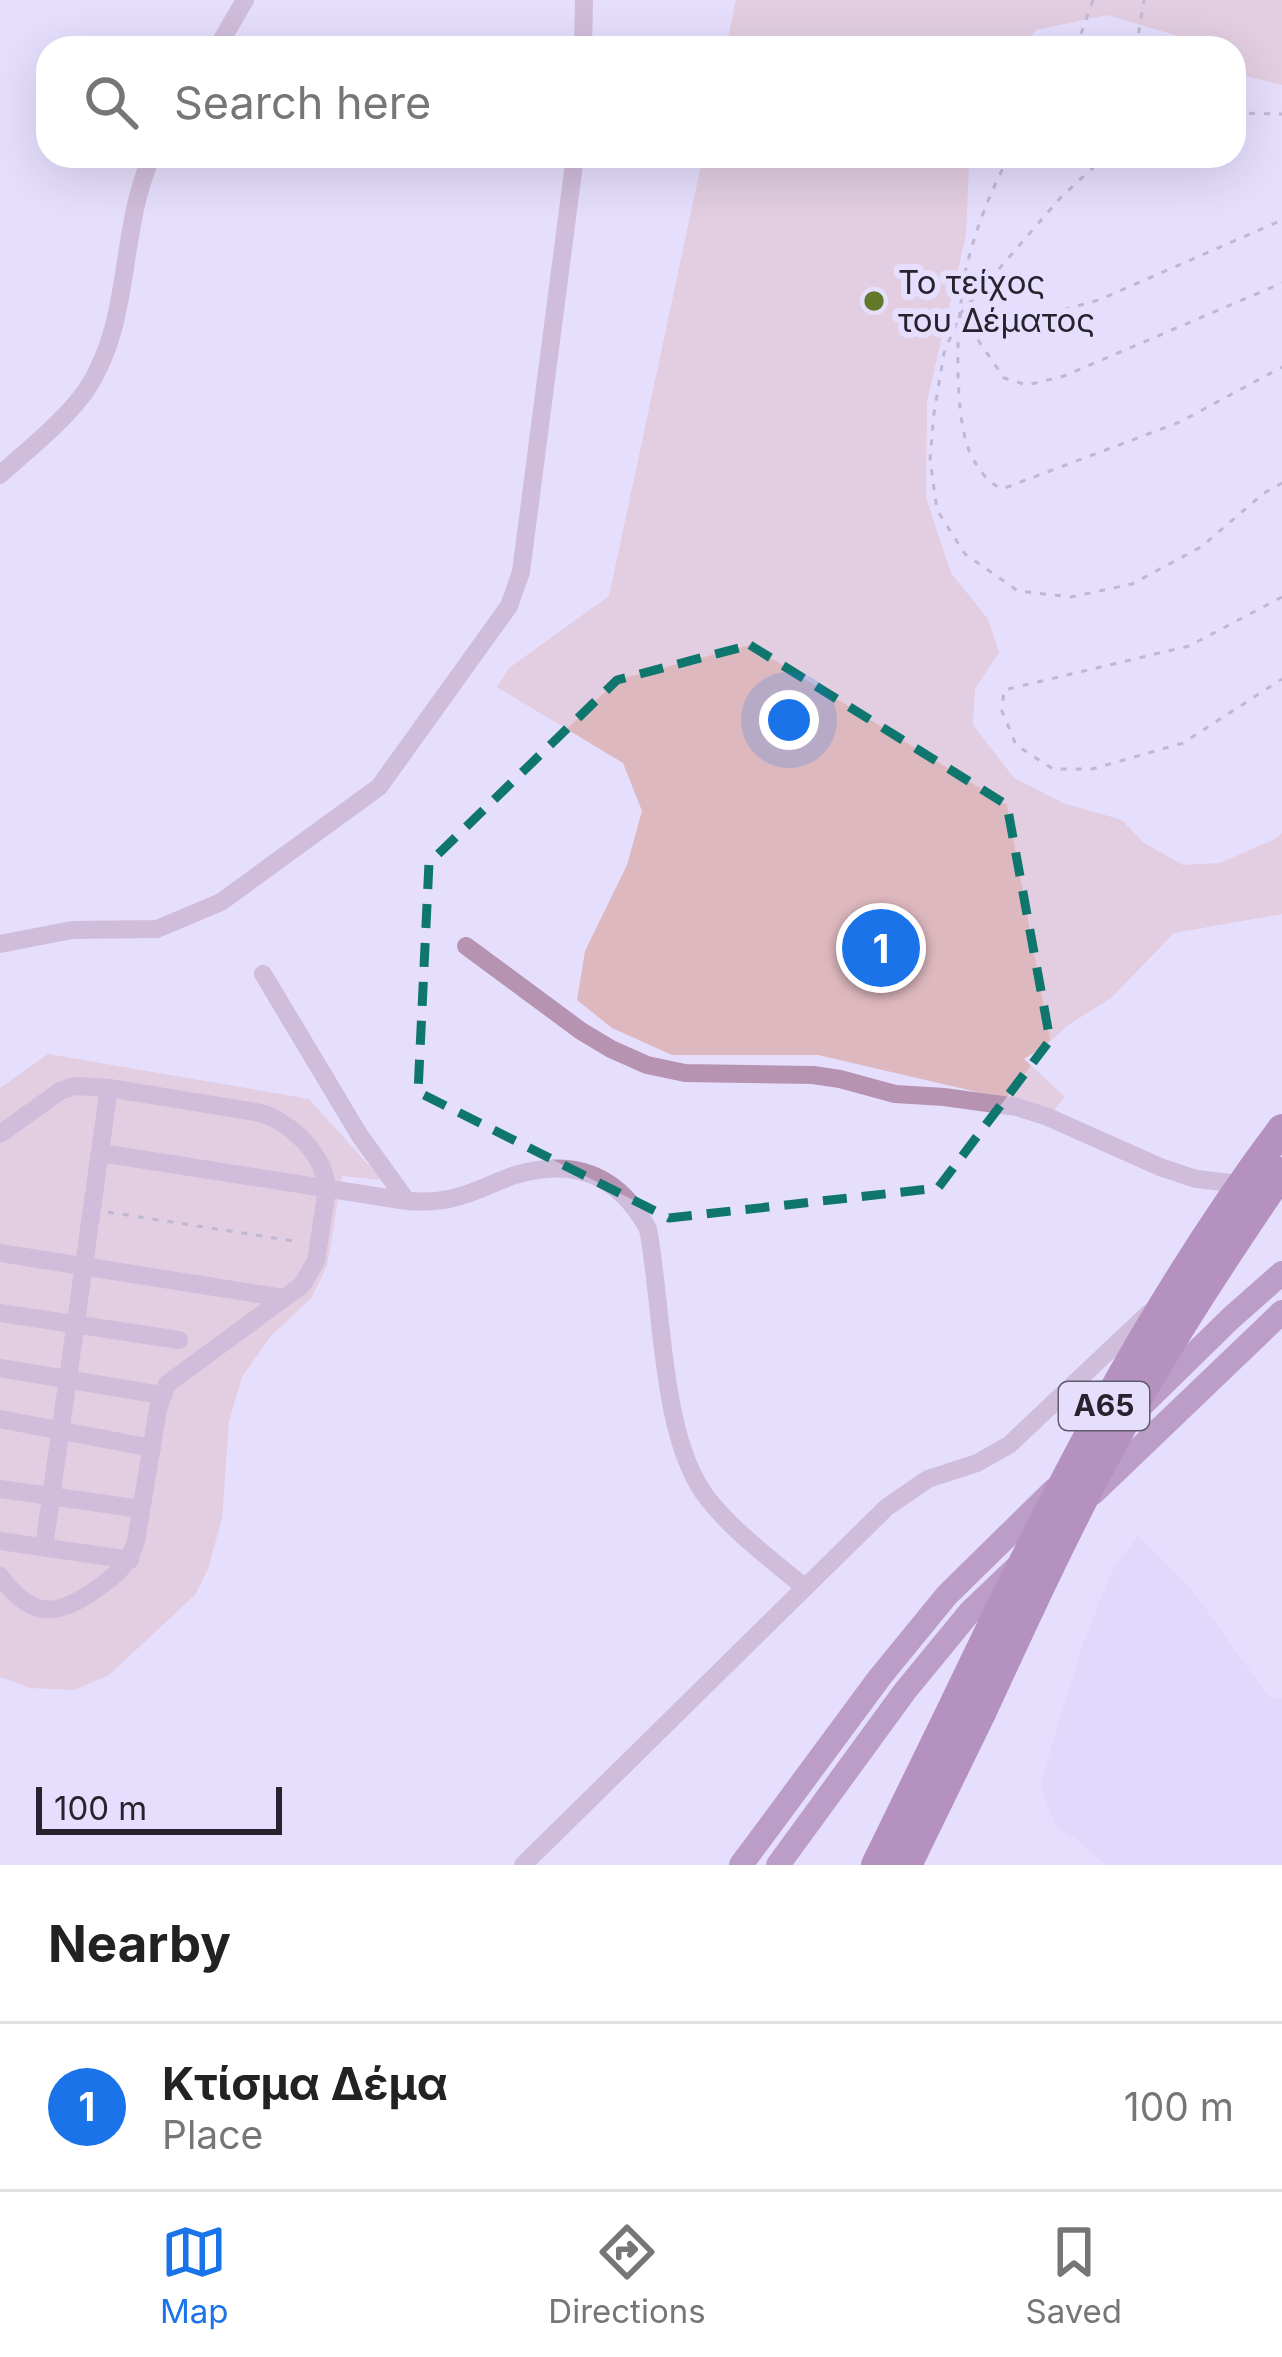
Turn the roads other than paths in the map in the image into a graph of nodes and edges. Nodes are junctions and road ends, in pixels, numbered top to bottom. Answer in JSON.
{"nodes":[{"id":1,"x":245,"y":0,"type":"edge"},
{"id":2,"x":584,"y":0,"type":"edge"},
{"id":3,"x":224,"y":36,"type":"edge"},
{"id":4,"x":583,"y":36,"type":"edge"},
{"id":5,"x":147,"y":168,"type":"edge"},
{"id":6,"x":572,"y":168,"type":"edge"},
{"id":7,"x":0,"y":475,"type":"edge"},
{"id":8,"x":0,"y":944,"type":"edge"},
{"id":9,"x":466,"y":946,"type":"dead end"},
{"id":10,"x":262,"y":974,"type":"dead end"},
{"id":11,"x":109,"y":1088,"type":"junction"},
{"id":12,"x":1282,"y":1129,"type":"edge"},
{"id":13,"x":0,"y":1134,"type":"edge"},
{"id":14,"x":101,"y":1153,"type":"junction"},
{"id":15,"x":1282,"y":1172,"type":"edge"},
{"id":16,"x":327,"y":1189,"type":"junction"},
{"id":17,"x":406,"y":1201,"type":"junction"},
{"id":18,"x":0,"y":1253,"type":"edge"},
{"id":19,"x":85,"y":1267,"type":"junction"},
{"id":20,"x":1282,"y":1273,"type":"edge"},
{"id":21,"x":284,"y":1298,"type":"junction"},
{"id":22,"x":1282,"y":1312,"type":"edge"},
{"id":23,"x":0,"y":1313,"type":"edge"},
{"id":24,"x":76,"y":1324,"type":"junction"},
{"id":25,"x":179,"y":1340,"type":"dead end"},
{"id":26,"x":0,"y":1368,"type":"edge"},
{"id":27,"x":68,"y":1380,"type":"junction"},
{"id":28,"x":161,"y":1395,"type":"junction"},
{"id":29,"x":0,"y":1419,"type":"edge"},
{"id":30,"x":61,"y":1430,"type":"junction"},
{"id":31,"x":152,"y":1448,"type":"junction"},
{"id":32,"x":0,"y":1489,"type":"edge"},
{"id":33,"x":51,"y":1497,"type":"junction"},
{"id":34,"x":141,"y":1510,"type":"junction"},
{"id":35,"x":0,"y":1541,"type":"edge"},
{"id":36,"x":44,"y":1547,"type":"junction"},
{"id":37,"x":130,"y":1560,"type":"junction"},
{"id":38,"x":0,"y":1576,"type":"edge"},
{"id":39,"x":804,"y":1587,"type":"junction"},
{"id":40,"x":968,"y":1707,"type":"junction"},
{"id":41,"x":523,"y":1865,"type":"edge"},
{"id":42,"x":741,"y":1865,"type":"edge"},
{"id":43,"x":778,"y":1865,"type":"edge"},
{"id":44,"x":876,"y":1865,"type":"edge"},
{"id":45,"x":908,"y":1865,"type":"edge"}],
"edges":[{"from":1,"to":3,"type":"street"},
{"from":2,"to":4,"type":"street"},
{"from":5,"to":7,"type":"street"},
{"from":6,"to":8,"type":"street"},
{"from":9,"to":39,"type":"street"},
{"from":10,"to":17,"type":"street"},
{"from":11,"to":13,"type":"street"},
{"from":11,"to":14,"type":"street"},
{"from":11,"to":16,"type":"street"},
{"from":12,"to":40,"type":"highway","number":"Α65","bridge":true},
{"from":14,"to":16,"type":"street"},
{"from":14,"to":19,"type":"street"},
{"from":15,"to":40,"type":"highway","number":"Α65","bridge":true},
{"from":16,"to":17,"type":"street"},
{"from":16,"to":21,"type":"street"},
{"from":17,"to":39,"type":"street"},
{"from":18,"to":19,"type":"street"},
{"from":19,"to":21,"type":"street"},
{"from":19,"to":24,"type":"street"},
{"from":20,"to":42,"type":"main road"},
{"from":21,"to":28,"type":"street"},
{"from":22,"to":43,"type":"main road"},
{"from":23,"to":24,"type":"street"},
{"from":24,"to":25,"type":"street"},
{"from":24,"to":27,"type":"street"},
{"from":26,"to":27,"type":"street"},
{"from":27,"to":28,"type":"street"},
{"from":27,"to":30,"type":"street"},
{"from":28,"to":31,"type":"street"},
{"from":29,"to":30,"type":"street"},
{"from":30,"to":31,"type":"street"},
{"from":30,"to":33,"type":"street"},
{"from":31,"to":34,"type":"street"},
{"from":32,"to":33,"type":"street"},
{"from":33,"to":34,"type":"street"},
{"from":33,"to":36,"type":"street"},
{"from":34,"to":37,"type":"street"},
{"from":35,"to":36,"type":"street"},
{"from":36,"to":37,"type":"street"},
{"from":37,"to":38,"type":"street"},
{"from":39,"to":41,"type":"street"},
{"from":40,"to":44,"type":"highway","number":"Α65"},
{"from":40,"to":45,"type":"highway","number":"Α65"}]}
